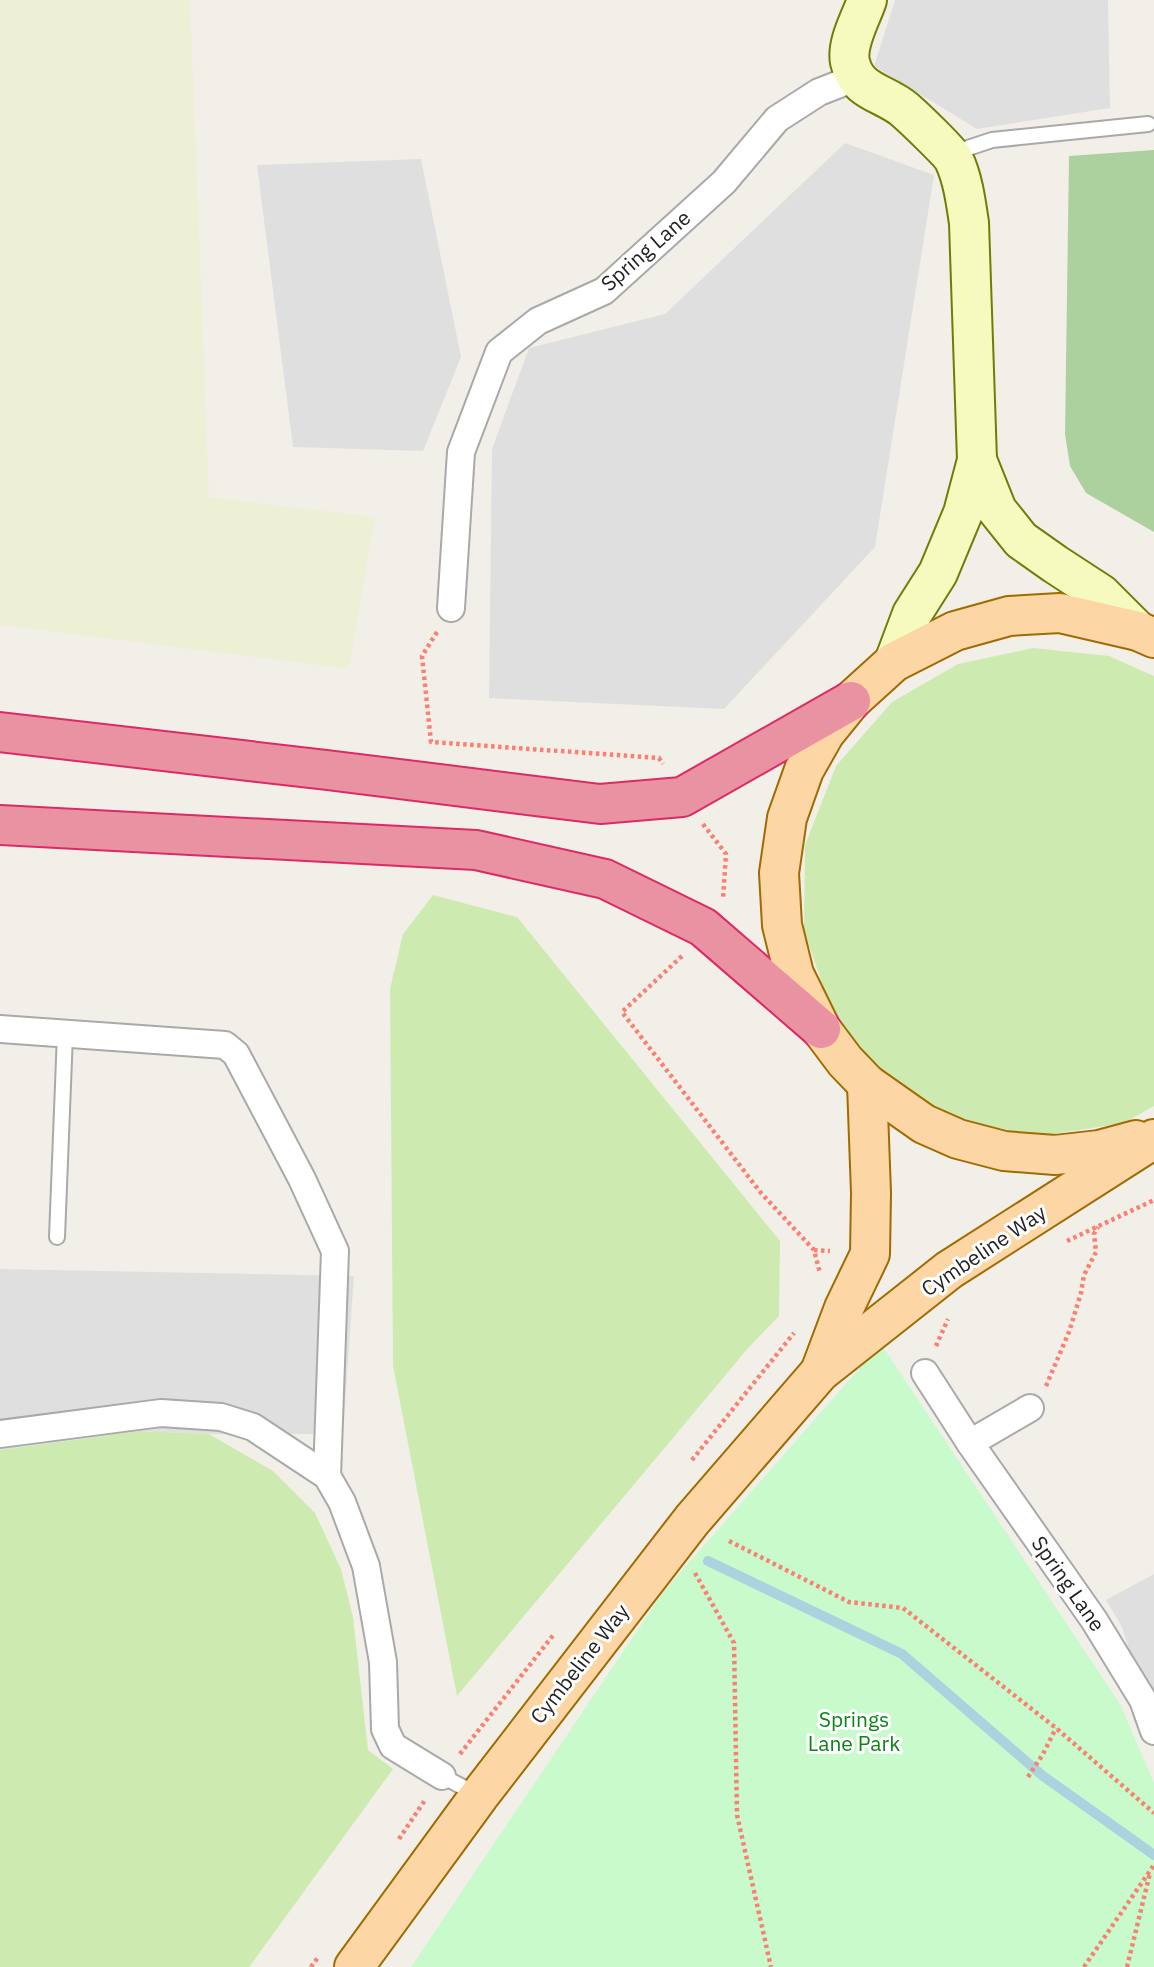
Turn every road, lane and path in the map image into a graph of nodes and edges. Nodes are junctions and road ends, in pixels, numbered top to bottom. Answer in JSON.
{"nodes":[{"id":1,"x":867,"y":0,"type":"edge"},
{"id":2,"x":855,"y":78,"type":"junction"},
{"id":3,"x":1148,"y":124,"type":"dead end"},
{"id":4,"x":953,"y":158,"type":"junction"},
{"id":5,"x":977,"y":460,"type":"junction"},
{"id":6,"x":451,"y":608,"type":"joint"},
{"id":7,"x":1146,"y":635,"type":"edge"},
{"id":8,"x":894,"y":662,"type":"junction"},
{"id":9,"x":851,"y":701,"type":"junction"},
{"id":10,"x":0,"y":732,"type":"edge"},
{"id":11,"x":682,"y":797,"type":"junction"},
{"id":12,"x":0,"y":825,"type":"edge"},
{"id":13,"x":703,"y":927,"type":"junction"},
{"id":14,"x":0,"y":1029,"type":"edge"},
{"id":15,"x":821,"y":1029,"type":"junction"},
{"id":16,"x":65,"y":1034,"type":"junction"},
{"id":17,"x":867,"y":1084,"type":"junction"},
{"id":18,"x":1154,"y":1132,"type":"edge"},
{"id":19,"x":1154,"y":1139,"type":"edge"},
{"id":20,"x":1154,"y":1200,"type":"edge"},
{"id":21,"x":57,"y":1237,"type":"dead end"},
{"id":22,"x":814,"y":1250,"type":"dead end"},
{"id":23,"x":950,"y":1314,"type":"dead end"},
{"id":24,"x":820,"y":1372,"type":"junction"},
{"id":25,"x":925,"y":1373,"type":"joint"},
{"id":26,"x":1030,"y":1408,"type":"joint"},
{"id":27,"x":0,"y":1434,"type":"edge"},
{"id":28,"x":970,"y":1443,"type":"junction"},
{"id":29,"x":327,"y":1476,"type":"junction"},
{"id":30,"x":729,"y":1541,"type":"dead end"},
{"id":31,"x":695,"y":1573,"type":"dead end"},
{"id":32,"x":1056,"y":1728,"type":"junction"},
{"id":33,"x":1154,"y":1731,"type":"edge"},
{"id":34,"x":442,"y":1776,"type":"joint"},
{"id":35,"x":1028,"y":1777,"type":"dead end"},
{"id":36,"x":479,"y":1796,"type":"junction"},
{"id":37,"x":1154,"y":1813,"type":"edge"},
{"id":38,"x":1152,"y":1867,"type":"edge"},
{"id":39,"x":354,"y":1967,"type":"edge"},
{"id":40,"x":771,"y":1967,"type":"edge"},
{"id":41,"x":1084,"y":1967,"type":"edge"},
{"id":42,"x":1127,"y":1967,"type":"edge"}],
"edges":[{"from":1,"to":2,"type":"street"},
{"from":2,"to":4,"type":"street"},
{"from":2,"to":6,"type":"street","name":"Spring Lane"},
{"from":3,"to":4,"type":"lane"},
{"from":4,"to":5,"type":"street"},
{"from":5,"to":7,"type":"street"},
{"from":5,"to":8,"type":"street"},
{"from":6,"to":11,"type":"path"},
{"from":7,"to":8,"type":"main road"},
{"from":8,"to":9,"type":"main road"},
{"from":9,"to":11,"type":"highway"},
{"from":9,"to":15,"type":"main road"},
{"from":10,"to":11,"type":"highway"},
{"from":11,"to":13,"type":"path"},
{"from":12,"to":13,"type":"highway"},
{"from":13,"to":15,"type":"highway"},
{"from":13,"to":22,"type":"path"},
{"from":14,"to":16,"type":"street"},
{"from":15,"to":17,"type":"main road"},
{"from":16,"to":21,"type":"lane"},
{"from":16,"to":29,"type":"street"},
{"from":17,"to":18,"type":"main road"},
{"from":17,"to":24,"type":"main road","name":"Cymbeline Way"},
{"from":19,"to":24,"type":"main road","name":"Cymbeline Way"},
{"from":20,"to":26,"type":"path"},
{"from":23,"to":25,"type":"path"},
{"from":24,"to":36,"type":"main road","name":"Cymbeline Way"},
{"from":25,"to":28,"type":"street","name":"Spring Lane"},
{"from":26,"to":28,"type":"street"},
{"from":27,"to":29,"type":"street"},
{"from":28,"to":33,"type":"street","name":"Spring Lane"},
{"from":29,"to":34,"type":"street"},
{"from":30,"to":32,"type":"path"},
{"from":31,"to":40,"type":"path"},
{"from":32,"to":35,"type":"path"},
{"from":32,"to":37,"type":"path"},
{"from":34,"to":36,"type":"lane"},
{"from":36,"to":39,"type":"main road","name":"Cymbeline Way"},
{"from":38,"to":41,"type":"path"},
{"from":38,"to":42,"type":"path"}]}
